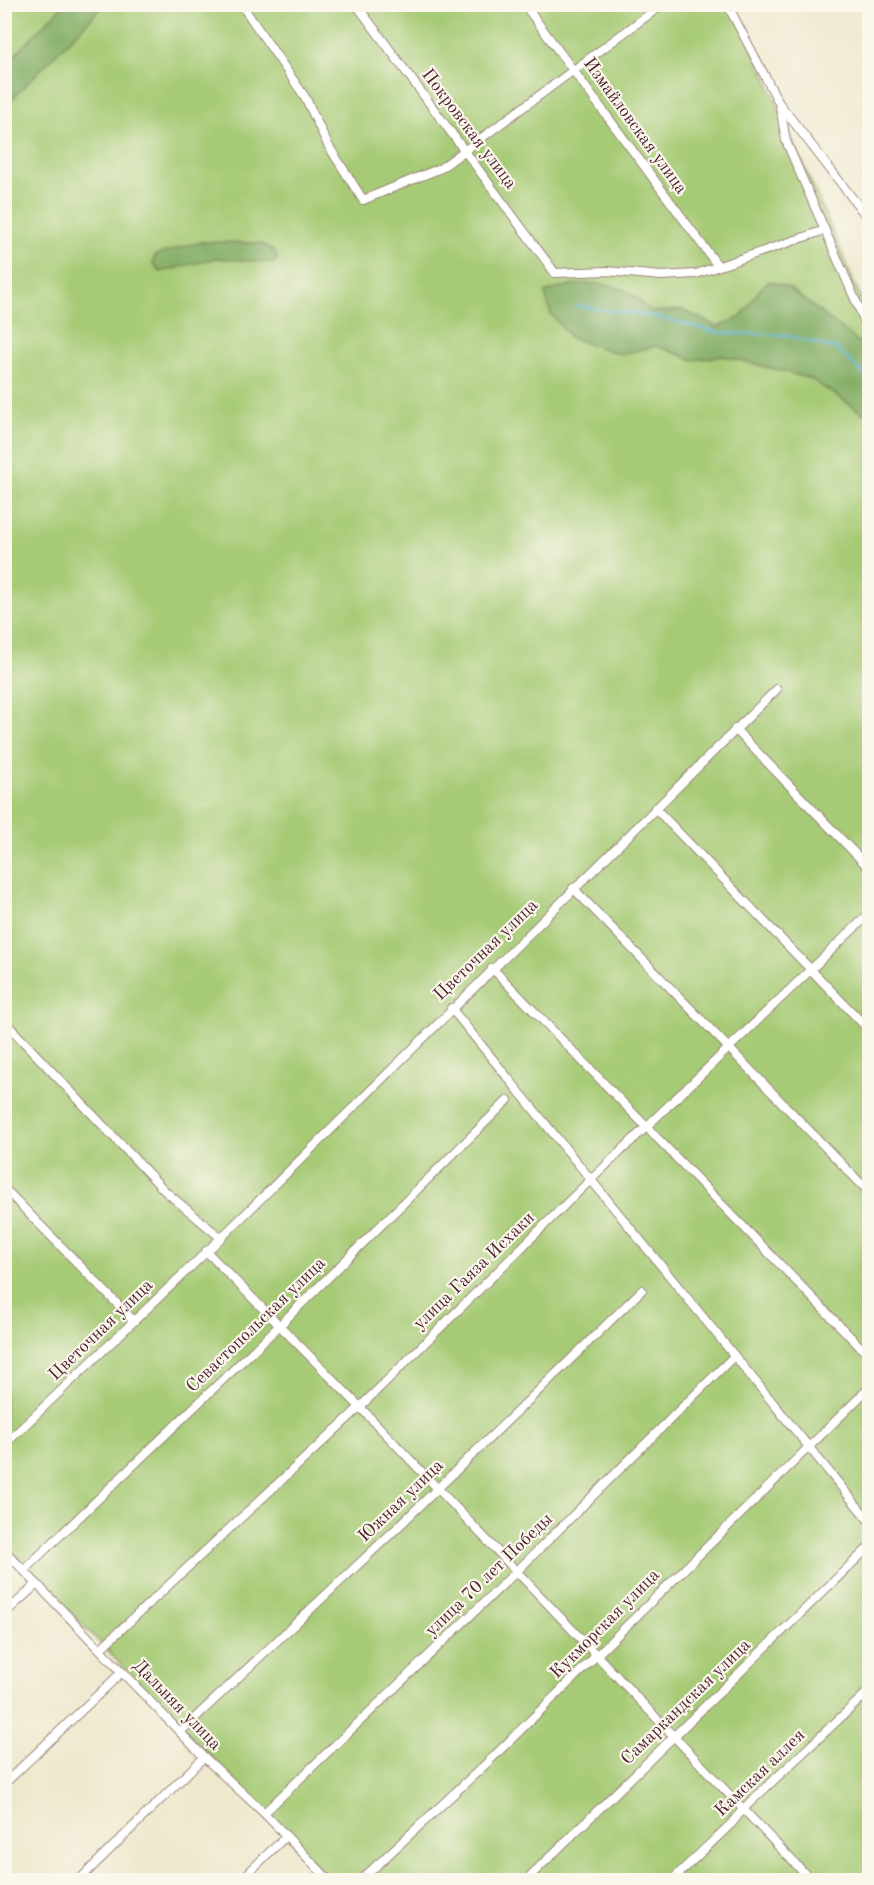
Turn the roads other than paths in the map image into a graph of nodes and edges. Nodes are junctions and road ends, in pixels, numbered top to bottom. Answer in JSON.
{"nodes":[{"id":1,"x":7,"y":4,"type":"edge"},
{"id":2,"x":242,"y":4,"type":"edge"},
{"id":3,"x":356,"y":4,"type":"edge"},
{"id":4,"x":524,"y":4,"type":"edge"},
{"id":5,"x":663,"y":4,"type":"edge"},
{"id":6,"x":727,"y":4,"type":"edge"},
{"id":7,"x":4,"y":12,"type":"edge"},
{"id":8,"x":574,"y":70,"type":"junction"},
{"id":9,"x":779,"y":103,"type":"junction"},
{"id":10,"x":465,"y":150,"type":"junction"},
{"id":11,"x":870,"y":221,"type":"edge"},
{"id":12,"x":825,"y":230,"type":"junction"},
{"id":13,"x":718,"y":266,"type":"junction"},
{"id":14,"x":868,"y":329,"type":"edge"},
{"id":15,"x":777,"y":689,"type":"dead end"},
{"id":16,"x":735,"y":729,"type":"junction"},
{"id":17,"x":655,"y":808,"type":"junction"},
{"id":18,"x":870,"y":869,"type":"edge"},
{"id":19,"x":573,"y":888,"type":"junction"},
{"id":20,"x":870,"y":914,"type":"edge"},
{"id":21,"x":492,"y":968,"type":"junction"},
{"id":22,"x":810,"y":970,"type":"junction"},
{"id":23,"x":451,"y":1008,"type":"junction"},
{"id":24,"x":4,"y":1021,"type":"edge"},
{"id":25,"x":870,"y":1031,"type":"edge"},
{"id":26,"x":728,"y":1048,"type":"junction"},
{"id":27,"x":508,"y":1100,"type":"dead end"},
{"id":28,"x":646,"y":1127,"type":"junction"},
{"id":29,"x":591,"y":1180,"type":"junction"},
{"id":30,"x":4,"y":1188,"type":"edge"},
{"id":31,"x":870,"y":1193,"type":"edge"},
{"id":32,"x":220,"y":1238,"type":"junction"},
{"id":33,"x":207,"y":1251,"type":"junction"},
{"id":34,"x":642,"y":1290,"type":"dead end"},
{"id":35,"x":134,"y":1321,"type":"junction"},
{"id":36,"x":280,"y":1326,"type":"junction"},
{"id":37,"x":733,"y":1357,"type":"junction"},
{"id":38,"x":870,"y":1357,"type":"edge"},
{"id":39,"x":870,"y":1387,"type":"edge"},
{"id":40,"x":360,"y":1407,"type":"junction"},
{"id":41,"x":4,"y":1445,"type":"edge"},
{"id":42,"x":808,"y":1447,"type":"junction"},
{"id":43,"x":437,"y":1489,"type":"junction"},
{"id":44,"x":870,"y":1522,"type":"edge"},
{"id":45,"x":870,"y":1546,"type":"edge"},
{"id":46,"x":4,"y":1550,"type":"edge"},
{"id":47,"x":24,"y":1570,"type":"junction"},
{"id":48,"x":518,"y":1571,"type":"junction"},
{"id":49,"x":37,"y":1584,"type":"junction"},
{"id":50,"x":4,"y":1614,"type":"edge"},
{"id":51,"x":100,"y":1649,"type":"junction"},
{"id":52,"x":597,"y":1655,"type":"junction"},
{"id":53,"x":122,"y":1672,"type":"junction"},
{"id":54,"x":870,"y":1690,"type":"edge"},
{"id":55,"x":180,"y":1732,"type":"junction"},
{"id":56,"x":675,"y":1737,"type":"junction"},
{"id":57,"x":204,"y":1757,"type":"junction"},
{"id":58,"x":4,"y":1784,"type":"edge"},
{"id":59,"x":744,"y":1808,"type":"junction"},
{"id":60,"x":264,"y":1813,"type":"junction"},
{"id":61,"x":286,"y":1836,"type":"junction"},
{"id":62,"x":804,"y":1878,"type":"edge"},
{"id":63,"x":80,"y":1881,"type":"edge"},
{"id":64,"x":241,"y":1881,"type":"edge"},
{"id":65,"x":329,"y":1881,"type":"edge"},
{"id":66,"x":360,"y":1881,"type":"edge"},
{"id":67,"x":526,"y":1881,"type":"edge"},
{"id":68,"x":672,"y":1881,"type":"edge"}],
"edges":[{"from":1,"to":7,"type":"street"},
{"from":2,"to":10,"type":"street"},
{"from":3,"to":10,"type":"street","name":"Покровская улица"},
{"from":4,"to":8,"type":"street","name":"Измайловская улица"},
{"from":5,"to":8,"type":"street"},
{"from":6,"to":9,"type":"street"},
{"from":8,"to":10,"type":"street"},
{"from":8,"to":13,"type":"street","name":"Измайловская улица"},
{"from":9,"to":11,"type":"street"},
{"from":9,"to":12,"type":"street"},
{"from":10,"to":13,"type":"street","name":"Покровская улица"},
{"from":12,"to":13,"type":"street"},
{"from":12,"to":14,"type":"street"},
{"from":15,"to":16,"type":"street","name":"Цветочная улица"},
{"from":16,"to":17,"type":"street","name":"Цветочная улица"},
{"from":16,"to":18,"type":"street"},
{"from":17,"to":19,"type":"street","name":"Цветочная улица"},
{"from":17,"to":22,"type":"street"},
{"from":19,"to":21,"type":"street","name":"Цветочная улица"},
{"from":19,"to":26,"type":"street"},
{"from":20,"to":22,"type":"street","name":"улица Гаяза Исхаки"},
{"from":21,"to":23,"type":"street","name":"Цветочная улица"},
{"from":21,"to":28,"type":"street"},
{"from":22,"to":25,"type":"street"},
{"from":22,"to":26,"type":"street","name":"улица Гаяза Исхаки"},
{"from":23,"to":29,"type":"street"},
{"from":23,"to":32,"type":"street","name":"Цветочная улица"},
{"from":24,"to":32,"type":"street"},
{"from":26,"to":28,"type":"street","name":"улица Гаяза Исхаки"},
{"from":26,"to":31,"type":"street"},
{"from":27,"to":36,"type":"street","name":"Севастопольская улица"},
{"from":28,"to":29,"type":"street","name":"улица Гаяза Исхаки"},
{"from":28,"to":38,"type":"street"},
{"from":29,"to":37,"type":"street"},
{"from":29,"to":40,"type":"street","name":"улица Гаяза Исхаки"},
{"from":30,"to":35,"type":"street"},
{"from":32,"to":33,"type":"street","name":"Цветочная улица"},
{"from":33,"to":35,"type":"street","name":"Цветочная улица"},
{"from":33,"to":36,"type":"street"},
{"from":34,"to":43,"type":"street","name":"Южная улица"},
{"from":35,"to":41,"type":"street","name":"Цветочная улица"},
{"from":36,"to":40,"type":"street"},
{"from":36,"to":47,"type":"street","name":"Севастопольская улица"},
{"from":37,"to":42,"type":"street"},
{"from":37,"to":48,"type":"street","name":"улица 70 лет Победы"},
{"from":39,"to":42,"type":"street","name":"Кукморская улица"},
{"from":40,"to":43,"type":"street"},
{"from":40,"to":51,"type":"street","name":"улица Гаяза Исхаки"},
{"from":42,"to":44,"type":"street"},
{"from":42,"to":52,"type":"street","name":"Кукморская улица"},
{"from":43,"to":48,"type":"street"},
{"from":43,"to":55,"type":"street","name":"Южная улица"},
{"from":45,"to":56,"type":"street","name":"Самаркандская улица"},
{"from":46,"to":47,"type":"street","name":"Дальняя улица"},
{"from":47,"to":49,"type":"street","name":"Дальняя улица"},
{"from":48,"to":52,"type":"street"},
{"from":48,"to":60,"type":"street","name":"улица 70 лет Победы"},
{"from":49,"to":50,"type":"street"},
{"from":49,"to":51,"type":"street","name":"Дальняя улица"},
{"from":51,"to":53,"type":"street","name":"Дальняя улица"},
{"from":52,"to":56,"type":"street"},
{"from":52,"to":66,"type":"street","name":"Кукморская улица"},
{"from":53,"to":55,"type":"street","name":"Дальняя улица"},
{"from":53,"to":58,"type":"street"},
{"from":54,"to":59,"type":"street","name":"Камская аллея"},
{"from":55,"to":57,"type":"street","name":"Дальняя улица"},
{"from":56,"to":59,"type":"street"},
{"from":56,"to":67,"type":"street","name":"Самаркандская улица"},
{"from":57,"to":60,"type":"street","name":"Дальняя улица"},
{"from":57,"to":63,"type":"street"},
{"from":59,"to":62,"type":"street"},
{"from":59,"to":68,"type":"street","name":"Камская аллея"},
{"from":60,"to":61,"type":"street","name":"Дальняя улица"},
{"from":61,"to":64,"type":"street"},
{"from":61,"to":65,"type":"street","name":"Дальняя улица"}]}
